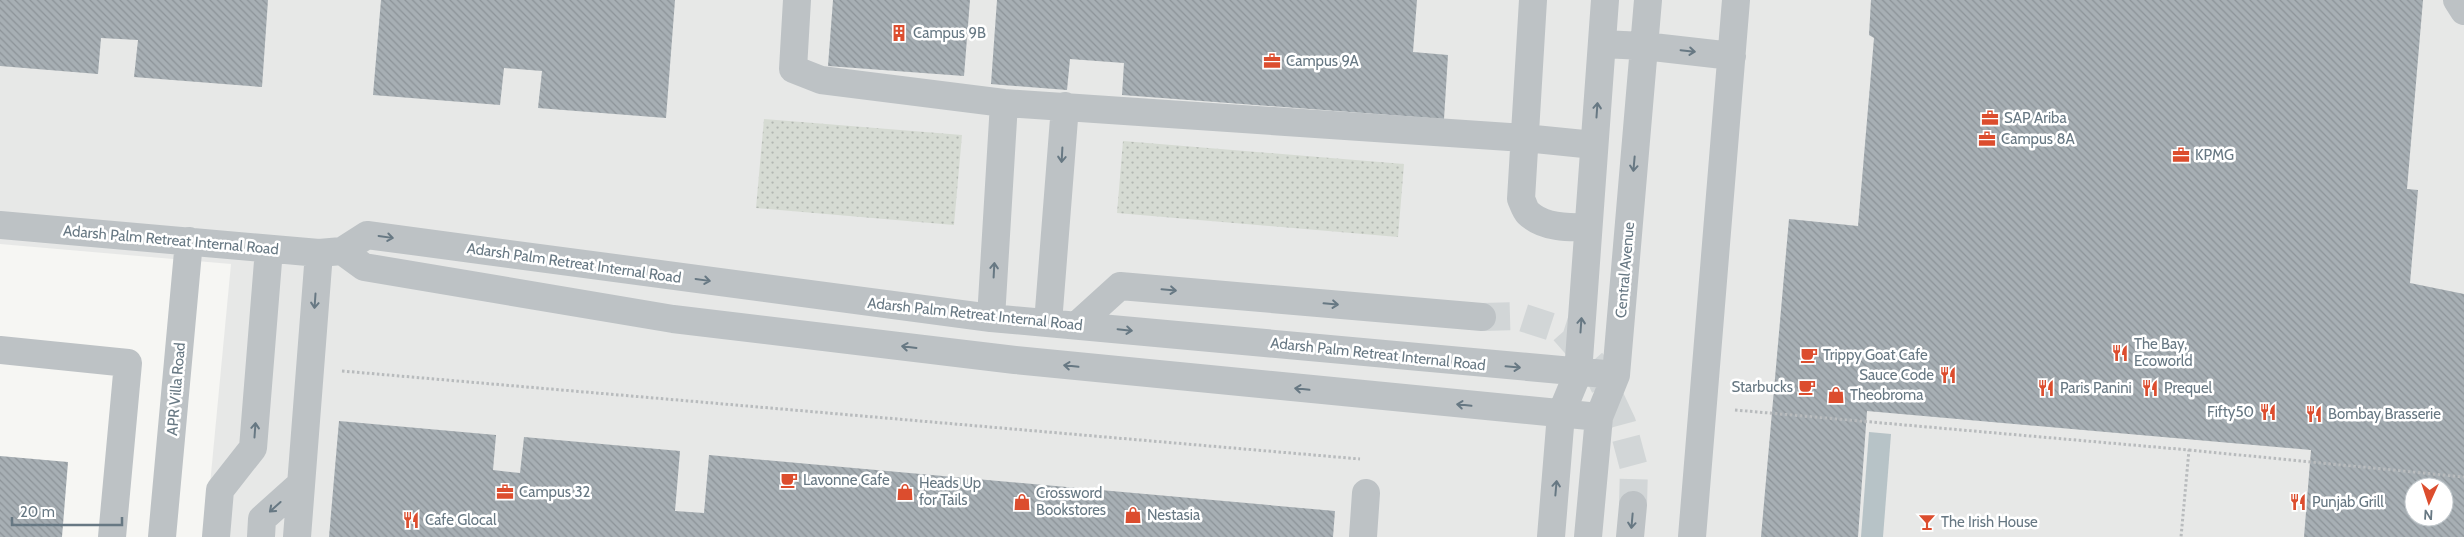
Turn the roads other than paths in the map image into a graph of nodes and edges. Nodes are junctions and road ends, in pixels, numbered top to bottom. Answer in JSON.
{"nodes":[{"id":1,"x":797,"y":0,"type":"edge"},
{"id":2,"x":1533,"y":0,"type":"edge"},
{"id":3,"x":1605,"y":0,"type":"edge"},
{"id":4,"x":1648,"y":0,"type":"edge"},
{"id":5,"x":1736,"y":0,"type":"edge"},
{"id":6,"x":2457,"y":0,"type":"edge"},
{"id":7,"x":2464,"y":11,"type":"edge"},
{"id":8,"x":1602,"y":44,"type":"junction"},
{"id":9,"x":1644,"y":46,"type":"junction"},
{"id":10,"x":1732,"y":56,"type":"junction"},
{"id":11,"x":1004,"y":103,"type":"junction"},
{"id":12,"x":1065,"y":106,"type":"junction"},
{"id":13,"x":1524,"y":138,"type":"junction"},
{"id":14,"x":1594,"y":145,"type":"junction"},
{"id":15,"x":0,"y":225,"type":"edge"},
{"id":16,"x":1588,"y":228,"type":"junction"},
{"id":17,"x":189,"y":241,"type":"junction"},
{"id":18,"x":269,"y":249,"type":"junction"},
{"id":19,"x":330,"y":252,"type":"junction"},
{"id":20,"x":1482,"y":317,"type":"tunnel mouth"},
{"id":21,"x":991,"y":318,"type":"junction"},
{"id":22,"x":1020,"y":320,"type":"junction"},
{"id":23,"x":1048,"y":323,"type":"junction"},
{"id":24,"x":1077,"y":325,"type":"junction"},
{"id":25,"x":0,"y":350,"type":"edge"},
{"id":26,"x":1015,"y":360,"type":"junction"},
{"id":27,"x":1578,"y":374,"type":"junction"},
{"id":28,"x":1616,"y":376,"type":"junction"},
{"id":29,"x":1561,"y":414,"type":"junction"},
{"id":30,"x":1599,"y":417,"type":"junction"},
{"id":31,"x":240,"y":465,"type":"junction"},
{"id":32,"x":301,"y":484,"type":"junction"},
{"id":33,"x":1366,"y":493,"type":"road end"},
{"id":34,"x":1633,"y":505,"type":"tunnel mouth"},
{"id":35,"x":112,"y":537,"type":"edge"},
{"id":36,"x":162,"y":537,"type":"edge"},
{"id":37,"x":216,"y":537,"type":"edge"},
{"id":38,"x":234,"y":537,"type":"edge"},
{"id":39,"x":261,"y":537,"type":"edge"},
{"id":40,"x":297,"y":537,"type":"edge"},
{"id":41,"x":1362,"y":537,"type":"edge"},
{"id":42,"x":1552,"y":537,"type":"edge"},
{"id":43,"x":1588,"y":537,"type":"edge"},
{"id":44,"x":1630,"y":537,"type":"edge"},
{"id":45,"x":1692,"y":537,"type":"edge"}],
"edges":[{"from":1,"to":11,"type":"street"},
{"from":2,"to":13,"type":"street"},
{"from":3,"to":8,"type":"street"},
{"from":4,"to":9,"type":"street","name":"Central Avenue"},
{"from":5,"to":10,"type":"street"},
{"from":6,"to":7,"type":"street"},
{"from":8,"to":9,"type":"street"},
{"from":14,"to":8,"type":"street","one_way":true},
{"from":9,"to":10,"type":"street","one_way":true},
{"from":9,"to":28,"type":"street","name":"Central Avenue","one_way":true},
{"from":10,"to":45,"type":"street"},
{"from":11,"to":12,"type":"street"},
{"from":21,"to":11,"type":"street","one_way":true},
{"from":12,"to":13,"type":"street"},
{"from":12,"to":23,"type":"street","one_way":true},
{"from":13,"to":14,"type":"street"},
{"from":13,"to":16,"type":"street"},
{"from":14,"to":16,"type":"street"},
{"from":15,"to":17,"type":"street","name":"Adarsh Palm Retreat Internal Road"},
{"from":27,"to":16,"type":"street","one_way":true},
{"from":17,"to":18,"type":"street","name":"Adarsh Palm Retreat Internal Road"},
{"from":17,"to":36,"type":"street","name":"APR Villa Road"},
{"from":18,"to":19,"type":"street","name":"Adarsh Palm Retreat Internal Road"},
{"from":31,"to":18,"type":"street","one_way":true},
{"from":19,"to":21,"type":"street","name":"Adarsh Palm Retreat Internal Road","one_way":true},
{"from":26,"to":19,"type":"street","one_way":true},
{"from":19,"to":32,"type":"street","one_way":true},
{"from":24,"to":20,"type":"street","one_way":true},
{"from":21,"to":22,"type":"street","name":"Adarsh Palm Retreat Internal Road"},
{"from":22,"to":23,"type":"street","name":"Adarsh Palm Retreat Internal Road"},
{"from":22,"to":26,"type":"street"},
{"from":23,"to":24,"type":"street","name":"Adarsh Palm Retreat Internal Road"},
{"from":24,"to":27,"type":"street","name":"Adarsh Palm Retreat Internal Road","one_way":true},
{"from":25,"to":35,"type":"street"},
{"from":29,"to":26,"type":"street","one_way":true},
{"from":27,"to":28,"type":"street","name":"Adarsh Palm Retreat Internal Road"},
{"from":27,"to":29,"type":"street"},
{"from":28,"to":30,"type":"street","name":"Central Avenue"},
{"from":29,"to":30,"type":"street"},
{"from":42,"to":29,"type":"street","one_way":true},
{"from":30,"to":43,"type":"street","name":"Central Avenue"},
{"from":31,"to":37,"type":"street"},
{"from":31,"to":38,"type":"street"},
{"from":32,"to":39,"type":"street","one_way":true},
{"from":32,"to":40,"type":"street"},
{"from":33,"to":41,"type":"street"},
{"from":34,"to":44,"type":"street","one_way":true}]}
